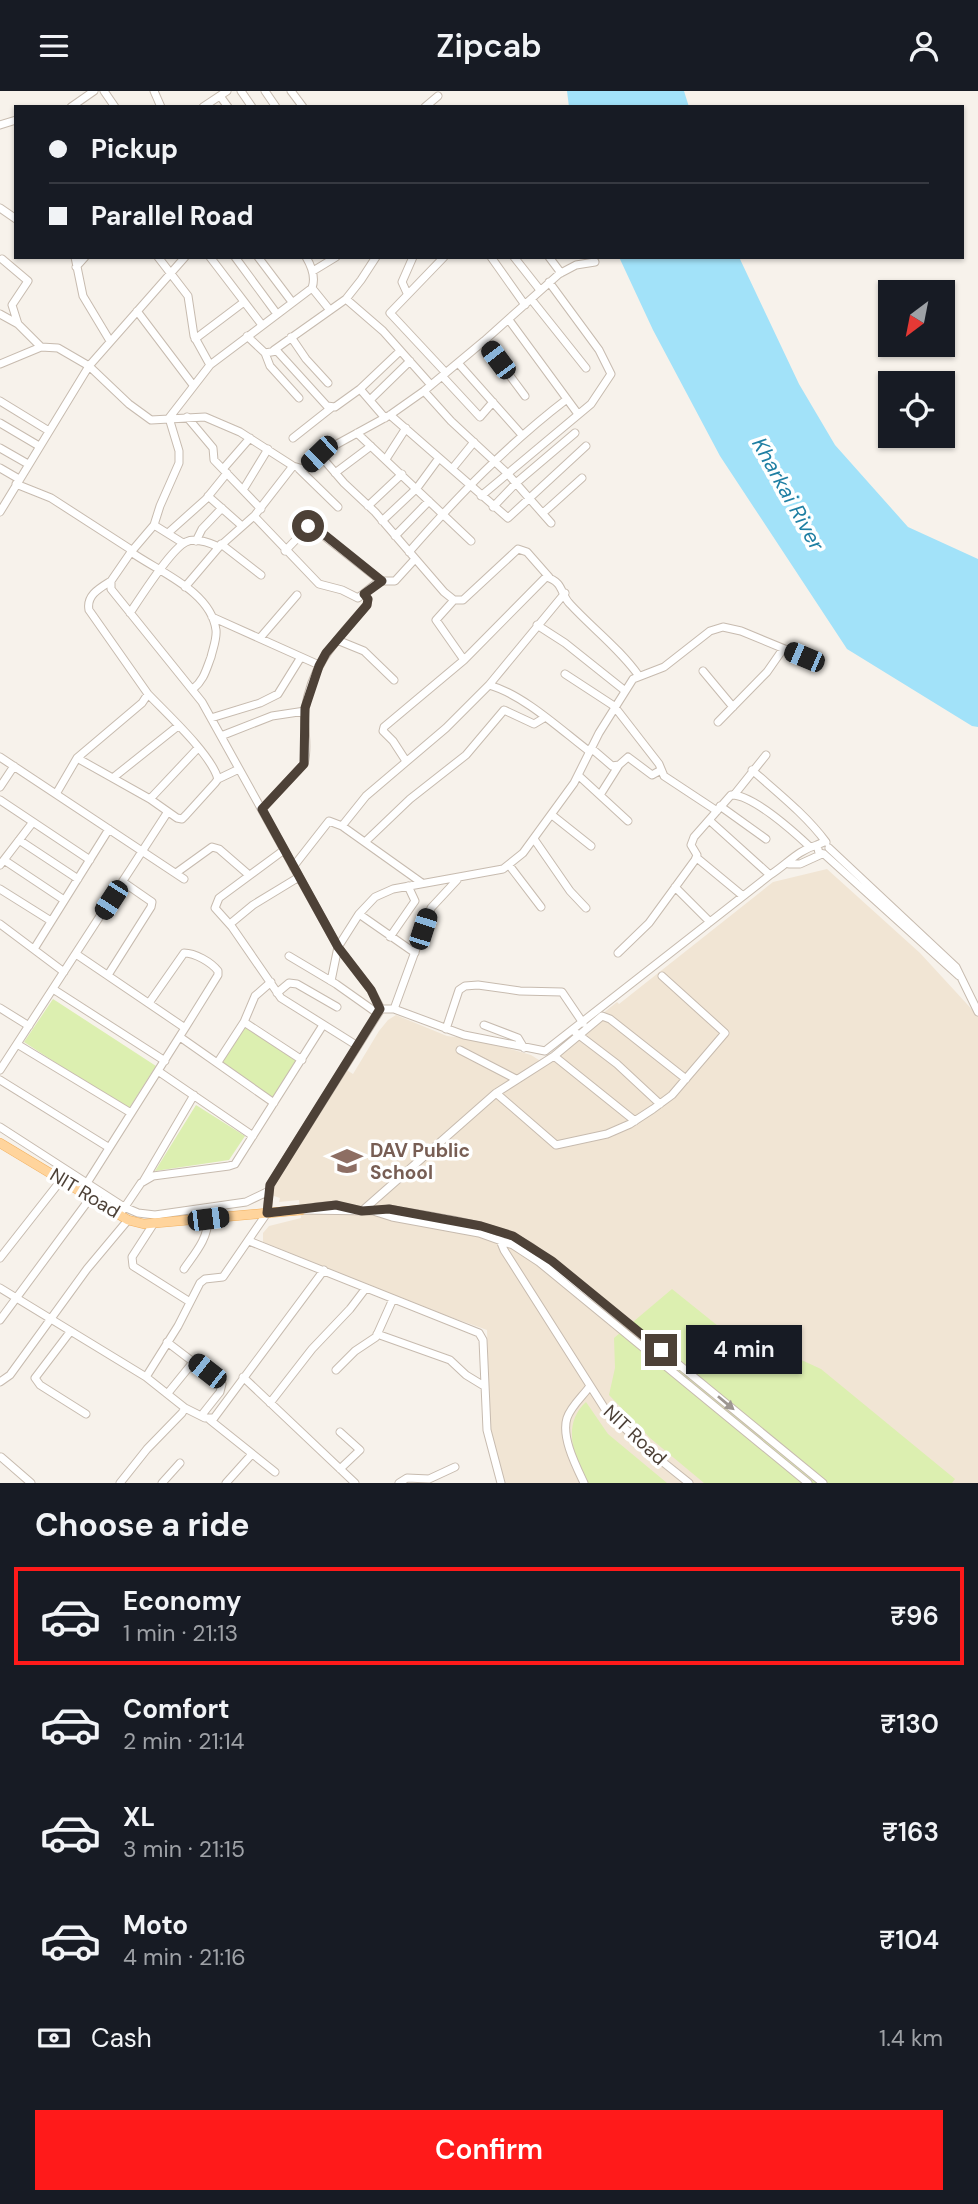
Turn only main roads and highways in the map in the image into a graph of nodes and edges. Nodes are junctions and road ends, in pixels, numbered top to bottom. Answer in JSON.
{"nodes":[{"id":1,"x":0,"y":1143,"type":"edge"},
{"id":2,"x":300,"y":1210,"type":"road end"}],
"edges":[{"from":1,"to":2,"type":"main road","name":"NIT Road"}]}
